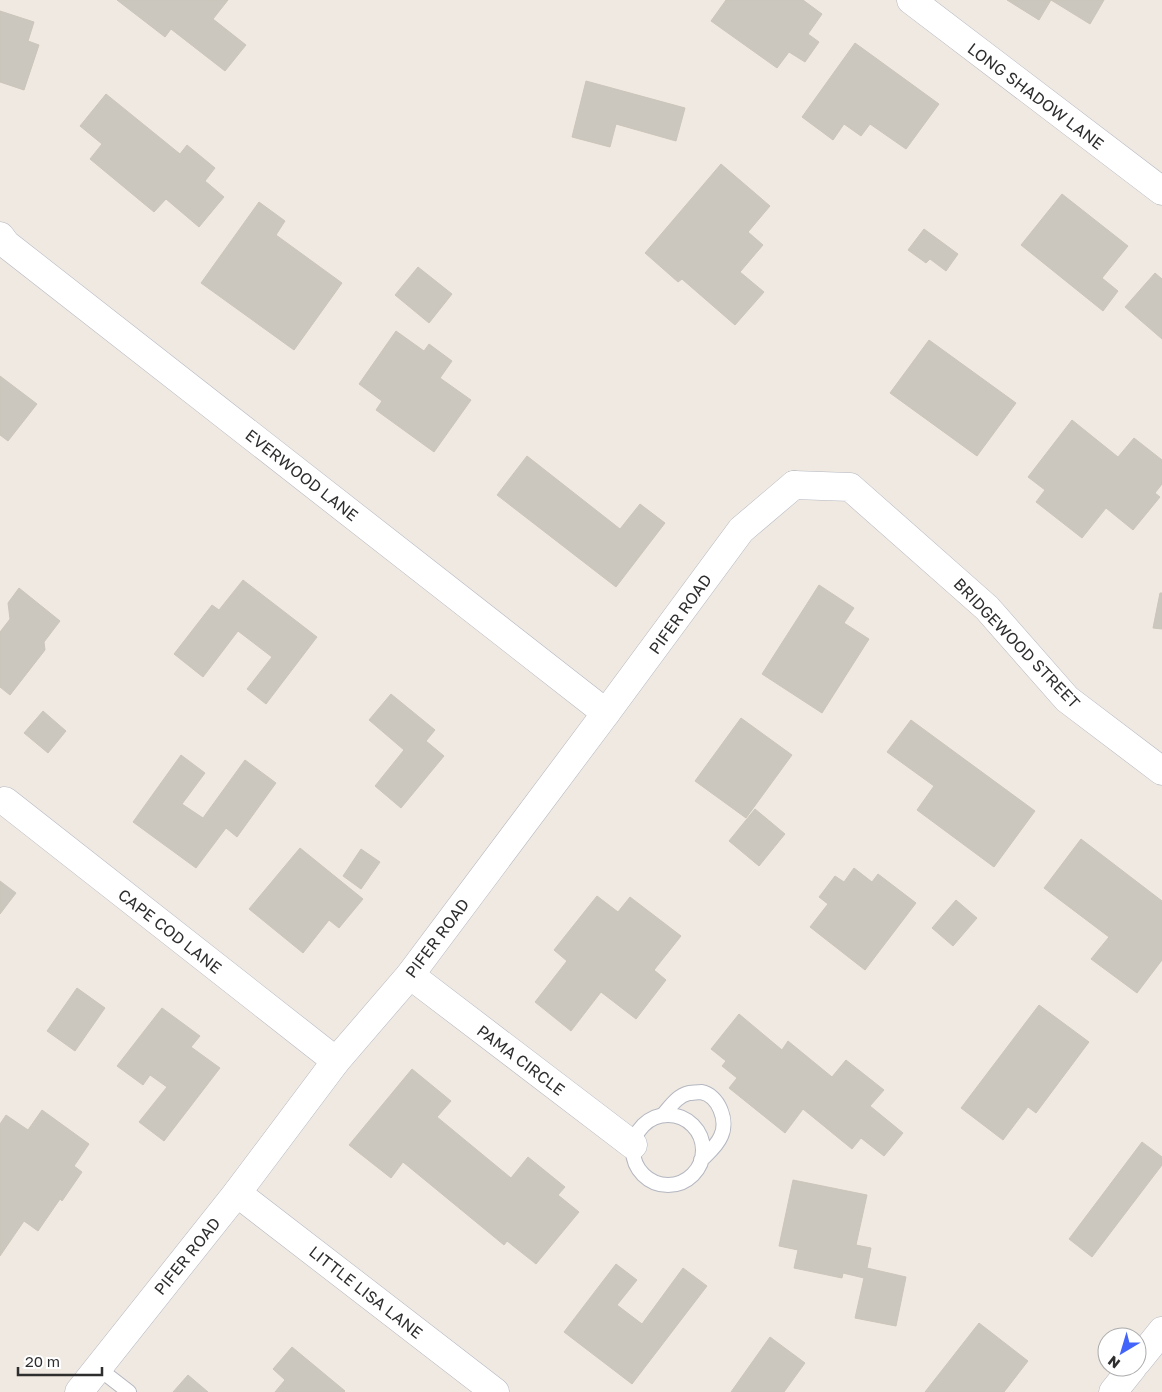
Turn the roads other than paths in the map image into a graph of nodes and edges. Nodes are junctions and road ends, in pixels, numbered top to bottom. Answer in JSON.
{"nodes":[{"id":1,"x":911,"y":0,"type":"edge"},
{"id":2,"x":1162,"y":192,"type":"edge"},
{"id":3,"x":0,"y":236,"type":"edge"},
{"id":4,"x":794,"y":485,"type":"joint"},
{"id":5,"x":606,"y":713,"type":"junction"},
{"id":6,"x":1162,"y":771,"type":"edge"},
{"id":7,"x":5,"y":802,"type":"dead end"},
{"id":8,"x":410,"y":975,"type":"junction"},
{"id":9,"x":336,"y":1062,"type":"junction"},
{"id":10,"x":663,"y":1115,"type":"junction"},
{"id":11,"x":633,"y":1145,"type":"junction"},
{"id":12,"x":701,"y":1160,"type":"junction"},
{"id":13,"x":237,"y":1192,"type":"junction"},
{"id":14,"x":1162,"y":1331,"type":"edge"},
{"id":15,"x":1147,"y":1350,"type":"edge"},
{"id":16,"x":98,"y":1368,"type":"junction"},
{"id":17,"x":1125,"y":1377,"type":"edge"},
{"id":18,"x":79,"y":1392,"type":"edge"},
{"id":19,"x":129,"y":1392,"type":"edge"},
{"id":20,"x":495,"y":1392,"type":"edge"},
{"id":21,"x":1113,"y":1392,"type":"edge"}],
"edges":[{"from":1,"to":2,"type":"street","name":"LONG SHADOW LANE"},
{"from":3,"to":5,"type":"street","name":"EVERWOOD LANE"},
{"from":4,"to":5,"type":"street","name":"PIFER ROAD"},
{"from":4,"to":6,"type":"street","name":"BRIDGEWOOD STREET"},
{"from":5,"to":8,"type":"street","name":"PIFER ROAD"},
{"from":7,"to":9,"type":"street","name":"CAPE COD LANE"},
{"from":8,"to":9,"type":"street","name":"PIFER ROAD"},
{"from":8,"to":11,"type":"street","name":"PAMA CIRCLE"},
{"from":9,"to":13,"type":"street","name":"PIFER ROAD"},
{"from":10,"to":11,"type":"lane"},
{"from":10,"to":12,"type":"lane"},
{"from":10,"to":12,"type":"lane"},
{"from":11,"to":12,"type":"lane"},
{"from":13,"to":16,"type":"street","name":"PIFER ROAD"},
{"from":13,"to":20,"type":"street","name":"LITTLE LISA LANE"},
{"from":14,"to":15,"type":"street"},
{"from":16,"to":18,"type":"street","name":"PIFER ROAD"},
{"from":16,"to":19,"type":"lane"},
{"from":17,"to":21,"type":"street"}]}
